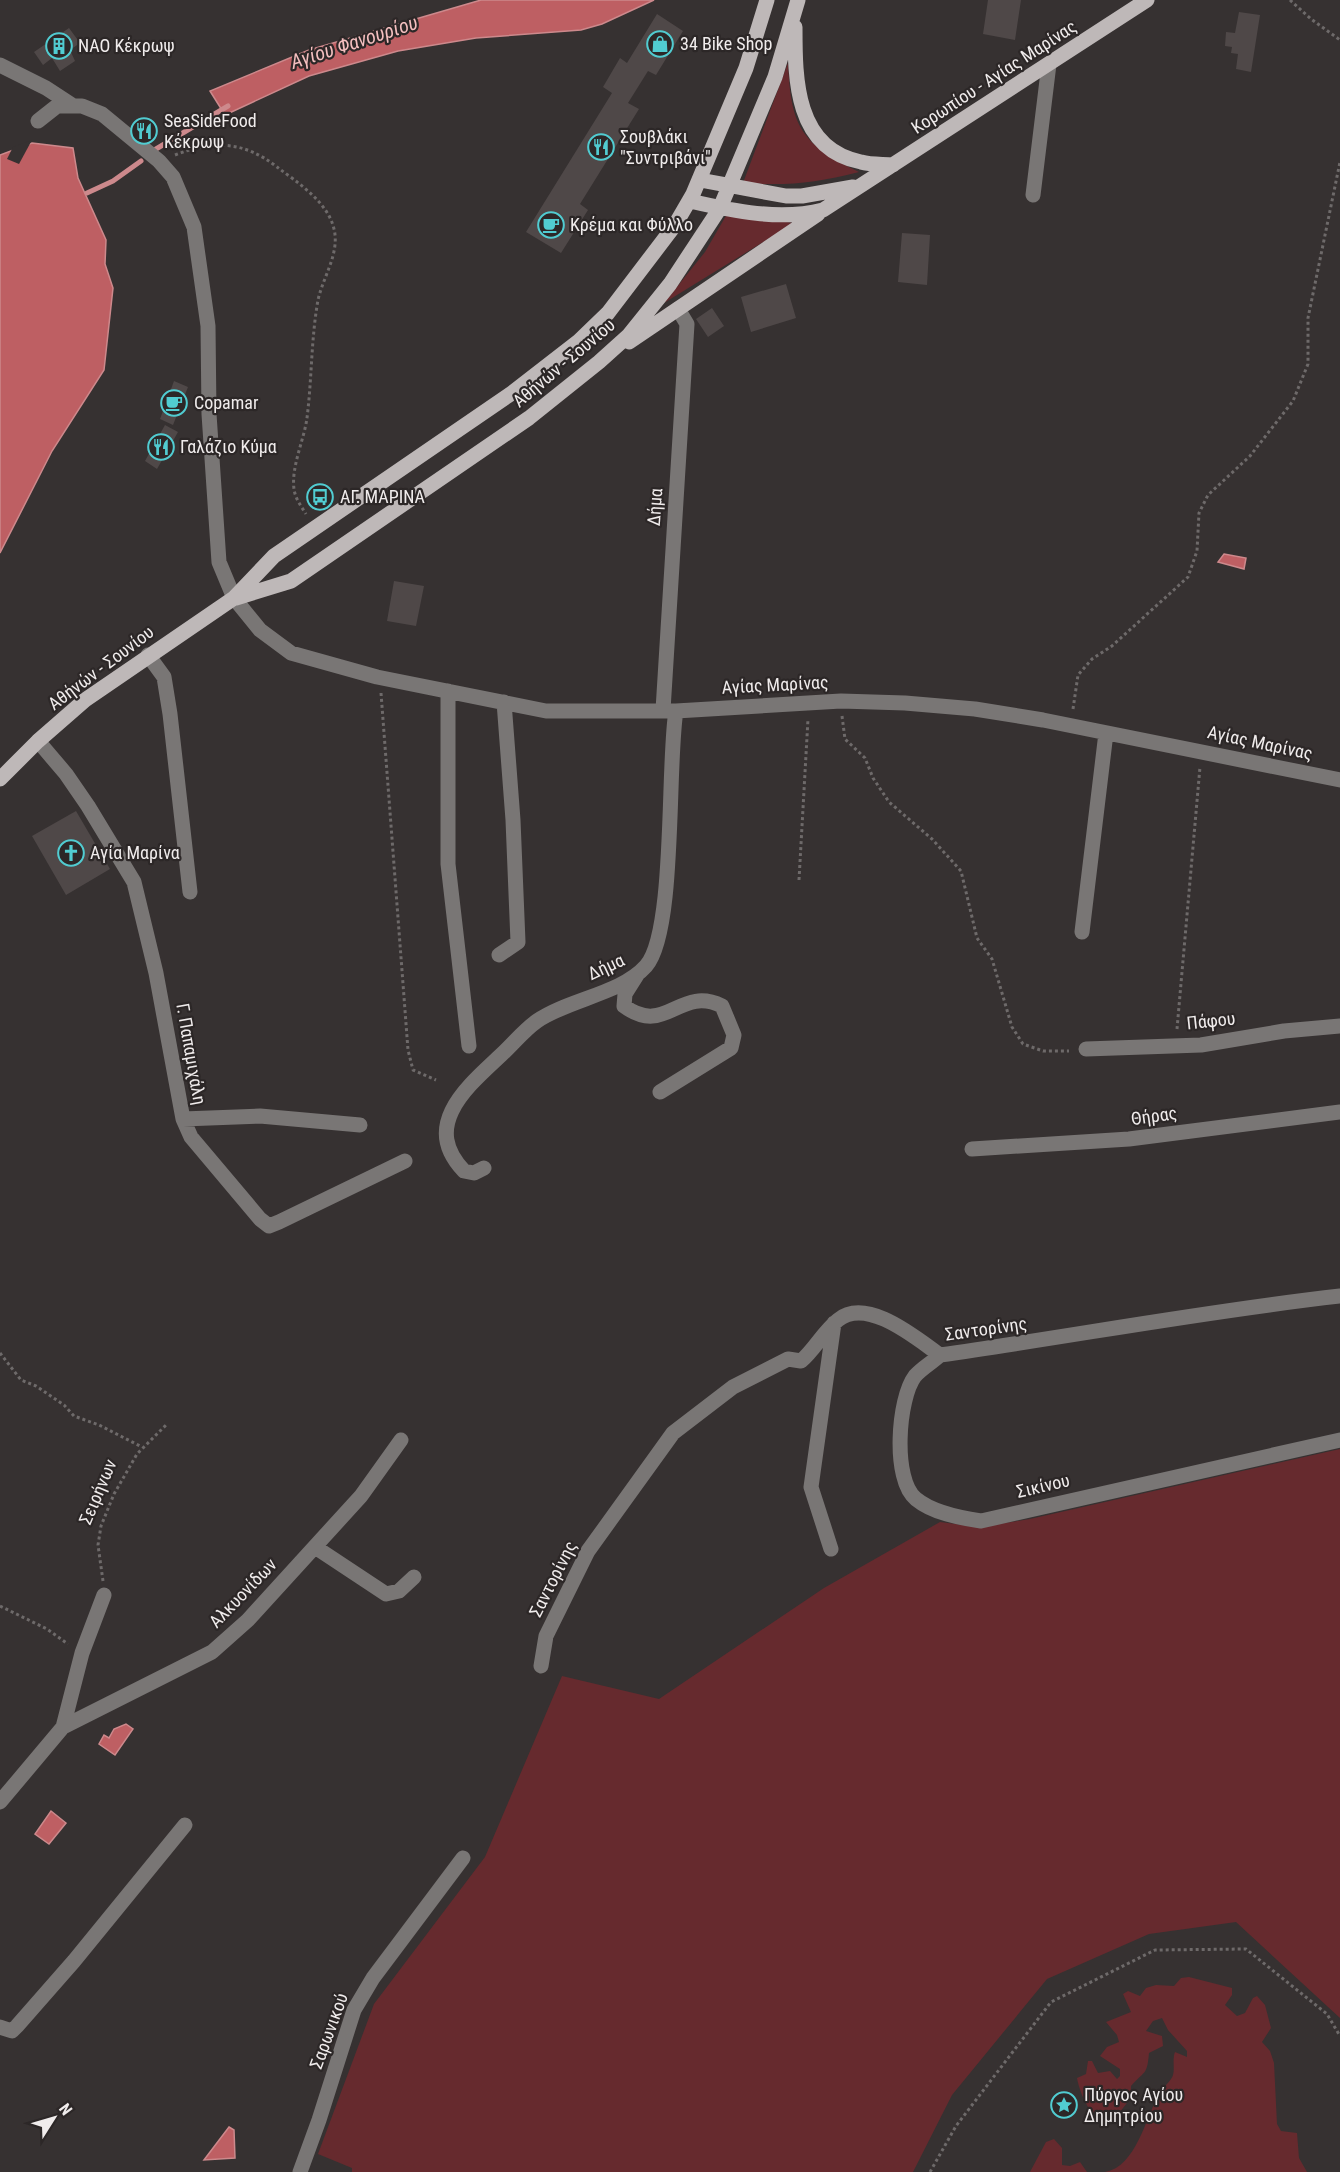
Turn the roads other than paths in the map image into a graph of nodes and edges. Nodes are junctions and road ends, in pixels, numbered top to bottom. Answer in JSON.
{"nodes":[{"id":1,"x":767,"y":0,"type":"edge"},
{"id":2,"x":1147,"y":0,"type":"edge"},
{"id":3,"x":796,"y":5,"type":"edge"},
{"id":4,"x":0,"y":64,"type":"edge"},
{"id":5,"x":1049,"y":64,"type":"junction"},
{"id":6,"x":72,"y":105,"type":"junction"},
{"id":7,"x":38,"y":121,"type":"dead end"},
{"id":8,"x":893,"y":165,"type":"junction"},
{"id":9,"x":700,"y":180,"type":"junction"},
{"id":10,"x":731,"y":186,"type":"junction"},
{"id":11,"x":861,"y":186,"type":"junction"},
{"id":12,"x":1033,"y":195,"type":"dead end"},
{"id":13,"x":690,"y":201,"type":"junction"},
{"id":14,"x":720,"y":208,"type":"junction"},
{"id":15,"x":823,"y":210,"type":"junction"},
{"id":16,"x":678,"y":309,"type":"junction"},
{"id":17,"x":599,"y":362,"type":"junction"},
{"id":18,"x":234,"y":598,"type":"junction"},
{"id":19,"x":148,"y":655,"type":"junction"},
{"id":20,"x":448,"y":692,"type":"junction"},
{"id":21,"x":504,"y":702,"type":"junction"},
{"id":22,"x":669,"y":710,"type":"junction"},
{"id":23,"x":1106,"y":733,"type":"junction"},
{"id":24,"x":38,"y":741,"type":"junction"},
{"id":25,"x":0,"y":779,"type":"edge"},
{"id":26,"x":1340,"y":780,"type":"edge"},
{"id":27,"x":190,"y":892,"type":"dead end"},
{"id":28,"x":1082,"y":932,"type":"dead end"},
{"id":29,"x":499,"y":955,"type":"dead end"},
{"id":30,"x":637,"y":975,"type":"junction"},
{"id":31,"x":1340,"y":1026,"type":"edge"},
{"id":32,"x":469,"y":1046,"type":"dead end"},
{"id":33,"x":1086,"y":1048,"type":"road end"},
{"id":34,"x":660,"y":1092,"type":"dead end"},
{"id":35,"x":1340,"y":1112,"type":"edge"},
{"id":36,"x":183,"y":1119,"type":"junction"},
{"id":37,"x":360,"y":1125,"type":"dead end"},
{"id":38,"x":972,"y":1149,"type":"dead end"},
{"id":39,"x":405,"y":1161,"type":"dead end"},
{"id":40,"x":484,"y":1168,"type":"dead end"},
{"id":41,"x":1340,"y":1296,"type":"edge"},
{"id":42,"x":834,"y":1323,"type":"junction"},
{"id":43,"x":940,"y":1355,"type":"junction"},
{"id":44,"x":401,"y":1440,"type":"dead end"},
{"id":45,"x":1340,"y":1440,"type":"edge"},
{"id":46,"x":315,"y":1547,"type":"junction"},
{"id":47,"x":831,"y":1549,"type":"dead end"},
{"id":48,"x":414,"y":1577,"type":"dead end"},
{"id":49,"x":104,"y":1594,"type":"road end"},
{"id":50,"x":541,"y":1666,"type":"dead end"},
{"id":51,"x":63,"y":1727,"type":"junction"},
{"id":52,"x":0,"y":1802,"type":"edge"},
{"id":53,"x":185,"y":1825,"type":"dead end"},
{"id":54,"x":463,"y":1857,"type":"dead end"},
{"id":55,"x":0,"y":2027,"type":"edge"},
{"id":56,"x":300,"y":2172,"type":"edge"}],
"edges":[{"from":1,"to":9,"type":"main road","name":"Αθήνών - Σουνίου"},
{"from":2,"to":5,"type":"main road","name":"Κορωπίου - Αγίας Μαρίνας"},
{"from":3,"to":8,"type":"main road"},
{"from":3,"to":10,"type":"main road","name":"Αθήνών - Σουνίου"},
{"from":4,"to":6,"type":"street","name":"Αγίας Μαρίνας"},
{"from":5,"to":8,"type":"main road","name":"Κορωπίου - Αγίας Μαρίνας"},
{"from":5,"to":12,"type":"street"},
{"from":6,"to":7,"type":"street"},
{"from":6,"to":18,"type":"street","name":"Αγίας Μαρίνας"},
{"from":8,"to":11,"type":"main road","name":"Κορωπίου - Αγίας Μαρίνας"},
{"from":9,"to":10,"type":"main road","name":"Κορωπίου - Αγίας Μαρίνας"},
{"from":9,"to":13,"type":"main road","name":"Αθήνών - Σουνίου"},
{"from":10,"to":11,"type":"main road","name":"Κορωπίου - Αγίας Μαρίνας"},
{"from":10,"to":14,"type":"main road","name":"Αθήνών - Σουνίου"},
{"from":11,"to":15,"type":"main road","name":"Κορωπίου - Αγίας Μαρίνας"},
{"from":13,"to":14,"type":"main road","name":"Κορωπίου - Αγίας Μαρίνας"},
{"from":13,"to":18,"type":"main road","name":"Αθήνών - Σουνίου"},
{"from":14,"to":15,"type":"main road","name":"Κορωπίου - Αγίας Μαρίνας"},
{"from":14,"to":17,"type":"main road","name":"Αθήνών - Σουνίου"},
{"from":15,"to":16,"type":"main road"},
{"from":16,"to":17,"type":"main road"},
{"from":16,"to":22,"type":"street","name":"Δήμα"},
{"from":17,"to":18,"type":"main road","name":"Αθήνών - Σουνίου"},
{"from":18,"to":19,"type":"main road","name":"Αθήνών - Σουνίου"},
{"from":18,"to":20,"type":"street","name":"Αγίας Μαρίνας"},
{"from":19,"to":24,"type":"main road","name":"Αθήνών - Σουνίου"},
{"from":19,"to":27,"type":"street"},
{"from":20,"to":21,"type":"street","name":"Αγίας Μαρίνας"},
{"from":20,"to":32,"type":"street"},
{"from":21,"to":22,"type":"street","name":"Αγίας Μαρίνας"},
{"from":21,"to":29,"type":"street"},
{"from":22,"to":23,"type":"street","name":"Αγίας Μαρίνας"},
{"from":22,"to":30,"type":"street","name":"Δήμα"},
{"from":23,"to":26,"type":"street","name":"Αγίας Μαρίνας"},
{"from":23,"to":28,"type":"street"},
{"from":24,"to":25,"type":"main road","name":"Αθήνών - Σουνίου"},
{"from":24,"to":36,"type":"street","name":"Γ. Παπαμιχάλη"},
{"from":30,"to":34,"type":"street"},
{"from":30,"to":40,"type":"street","name":"Δήμα"},
{"from":31,"to":33,"type":"street","name":"Πάφου"},
{"from":35,"to":38,"type":"street","name":"Θήρας"},
{"from":36,"to":37,"type":"street"},
{"from":36,"to":39,"type":"street","name":"Γ. Παπαμιχάλη"},
{"from":41,"to":43,"type":"street","name":"Σαντορίνης"},
{"from":42,"to":43,"type":"street","name":"Σαντορίνης"},
{"from":42,"to":47,"type":"street"},
{"from":42,"to":50,"type":"street","name":"Σαντορίνης"},
{"from":43,"to":45,"type":"street","name":"Σικίνου"},
{"from":44,"to":46,"type":"street","name":"Αλκυονίδων"},
{"from":46,"to":48,"type":"street"},
{"from":46,"to":51,"type":"street","name":"Αλκυονίδων"},
{"from":49,"to":51,"type":"street"},
{"from":51,"to":52,"type":"street","name":"Αλκυονίδων"},
{"from":53,"to":55,"type":"street"},
{"from":54,"to":56,"type":"street","name":"Σαρωνικού"}]}
